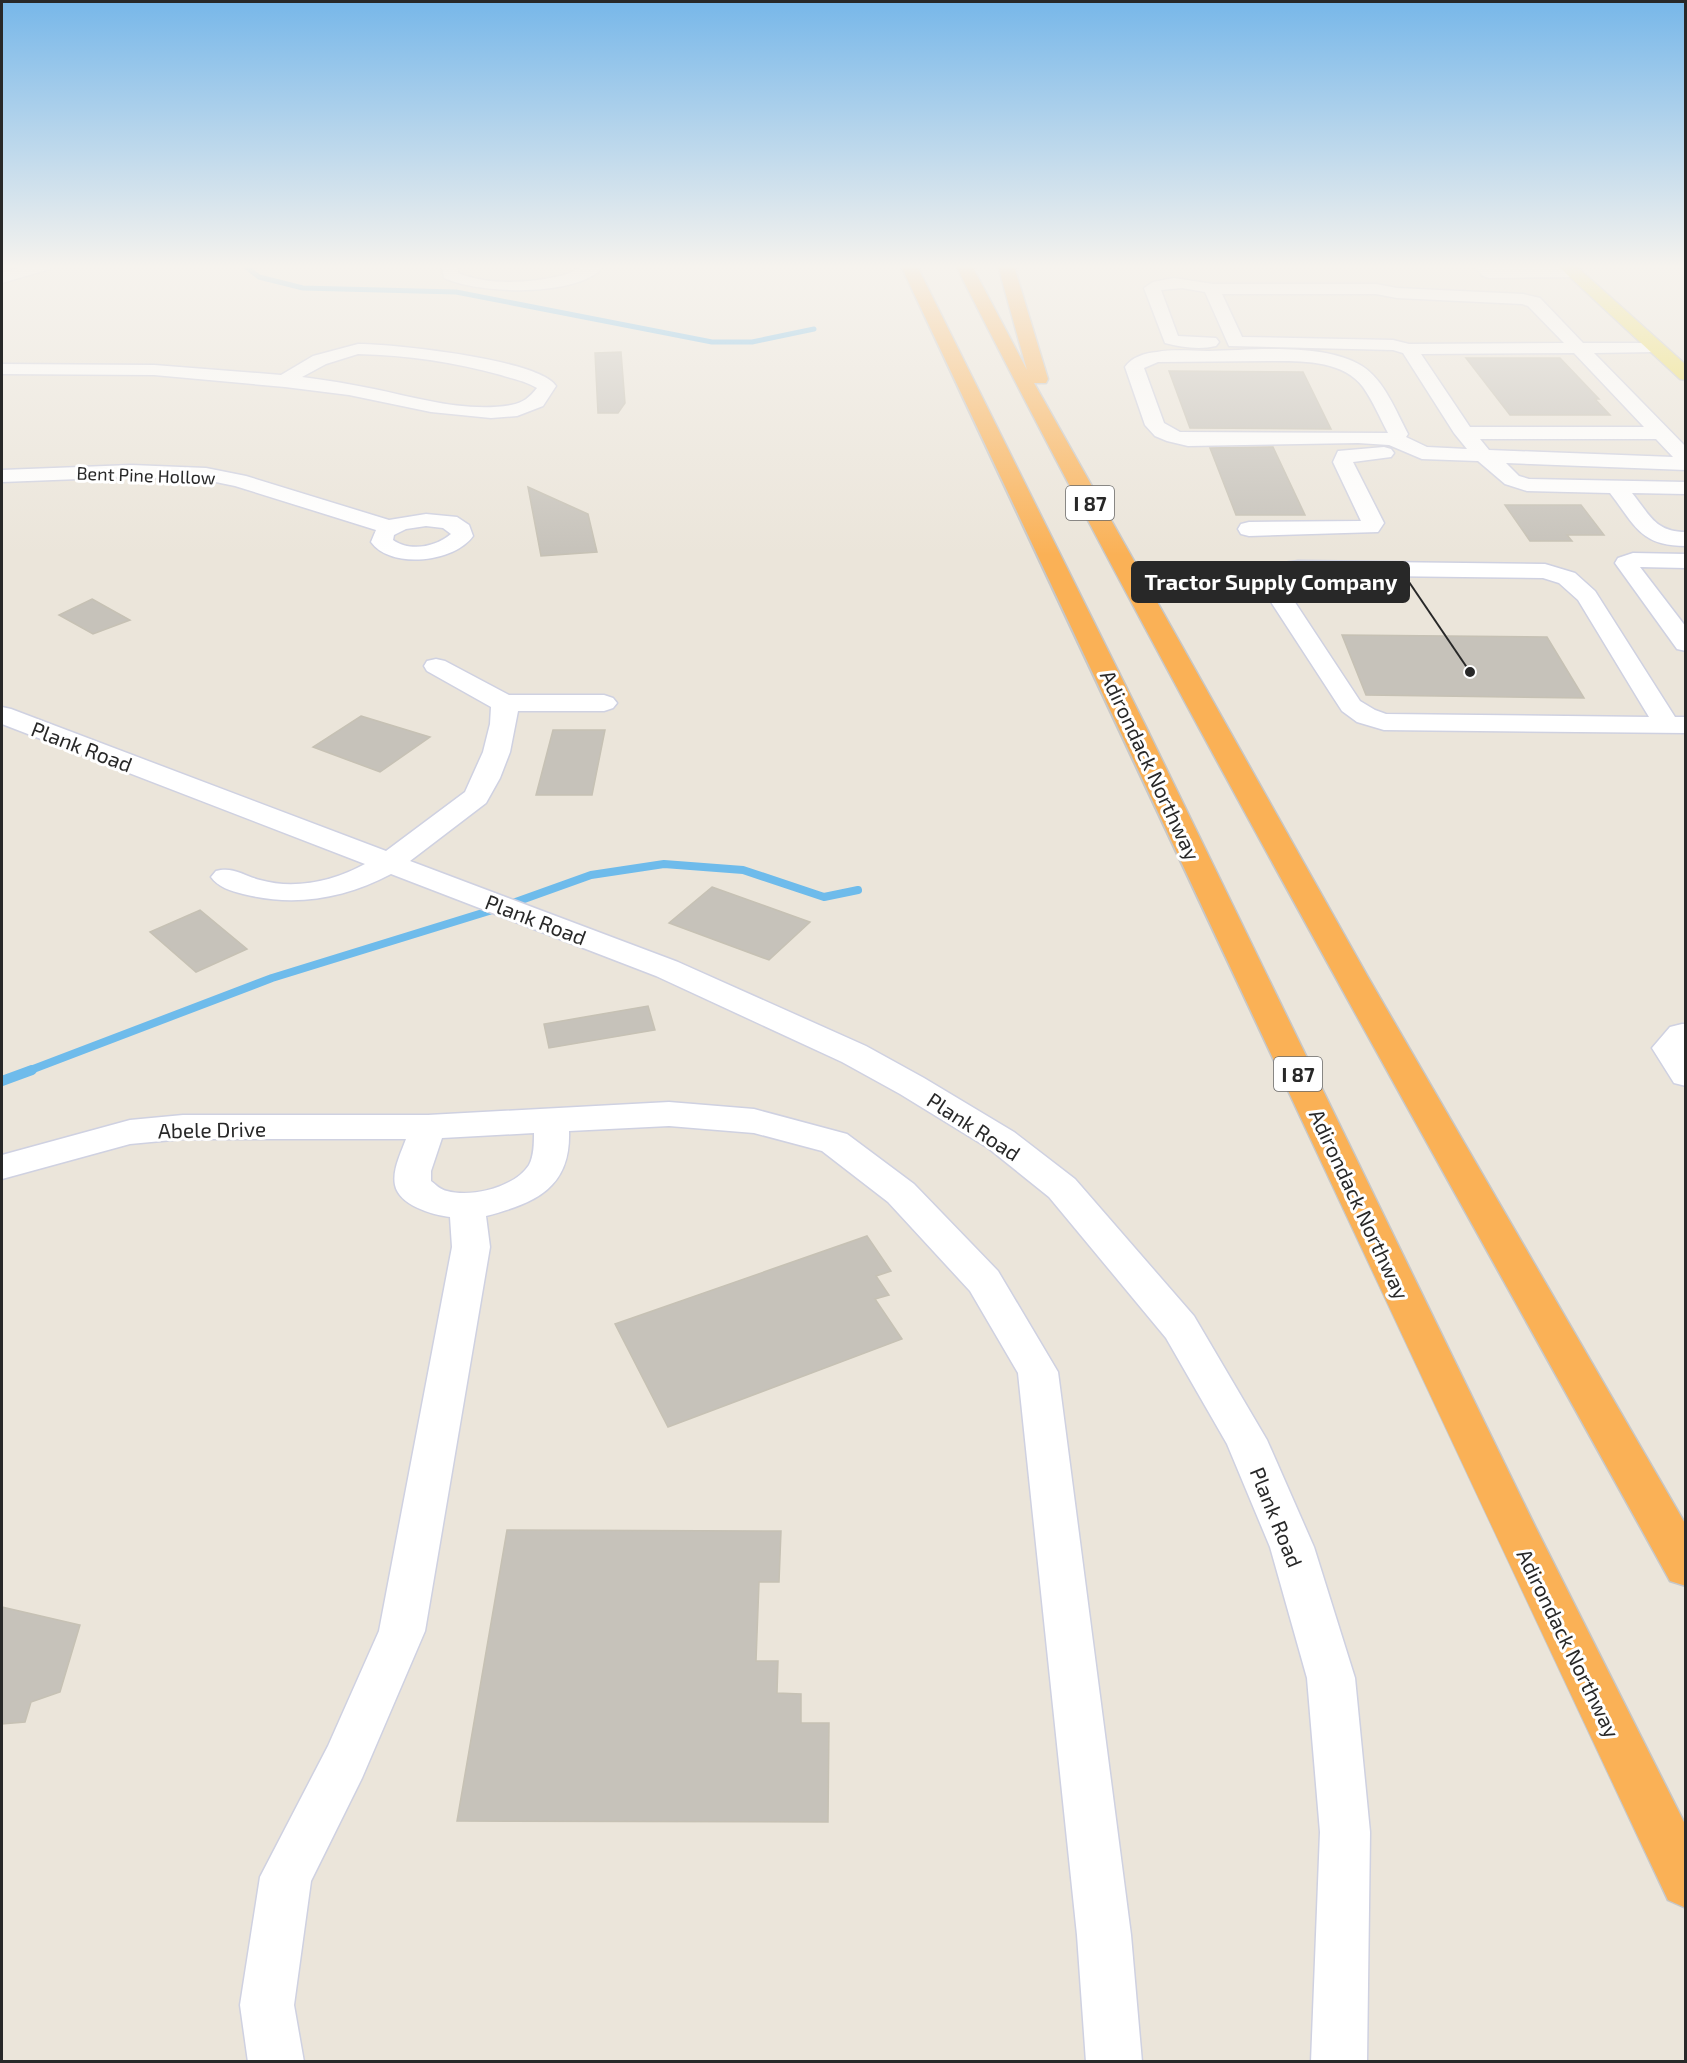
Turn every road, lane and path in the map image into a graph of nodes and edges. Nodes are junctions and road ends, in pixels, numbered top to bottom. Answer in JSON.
{"nodes":[{"id":1,"x":315,"y":362,"type":"edge"},
{"id":2,"x":478,"y":362,"type":"edge"},
{"id":3,"x":956,"y":362,"type":"edge"},
{"id":4,"x":1015,"y":362,"type":"edge"},
{"id":5,"x":1034,"y":362,"type":"edge"},
{"id":6,"x":1140,"y":362,"type":"edge"},
{"id":7,"x":1343,"y":362,"type":"edge"},
{"id":8,"x":1418,"y":362,"type":"edge"},
{"id":9,"x":1593,"y":362,"type":"edge"},
{"id":10,"x":1672,"y":362,"type":"edge"},
{"id":11,"x":2,"y":369,"type":"edge"},
{"id":12,"x":1686,"y":375,"type":"edge"},
{"id":13,"x":285,"y":381,"type":"junction"},
{"id":14,"x":1464,"y":433,"type":"junction"},
{"id":15,"x":1660,"y":433,"type":"junction"},
{"id":16,"x":1392,"y":439,"type":"junction"},
{"id":17,"x":1058,"y":445,"type":"junction"},
{"id":18,"x":1422,"y":453,"type":"junction"},
{"id":19,"x":1484,"y":456,"type":"junction"},
{"id":20,"x":1686,"y":459,"type":"edge"},
{"id":21,"x":1686,"y":464,"type":"edge"},
{"id":22,"x":2,"y":476,"type":"edge"},
{"id":23,"x":1616,"y":486,"type":"junction"},
{"id":24,"x":1686,"y":488,"type":"edge"},
{"id":25,"x":392,"y":528,"type":"dead end"},
{"id":26,"x":1249,"y":529,"type":"dead end"},
{"id":27,"x":1686,"y":539,"type":"edge"},
{"id":28,"x":1686,"y":561,"type":"edge"},
{"id":29,"x":1686,"y":644,"type":"edge"},
{"id":30,"x":436,"y":666,"type":"dead end"},
{"id":31,"x":504,"y":703,"type":"junction"},
{"id":32,"x":604,"y":703,"type":"dead end"},
{"id":33,"x":2,"y":715,"type":"edge"},
{"id":34,"x":1676,"y":724,"type":"edge"},
{"id":35,"x":390,"y":862,"type":"junction"},
{"id":36,"x":226,"y":877,"type":"dead end"},
{"id":37,"x":1686,"y":1034,"type":"edge"},
{"id":38,"x":1686,"y":1075,"type":"edge"},
{"id":39,"x":550,"y":1119,"type":"junction"},
{"id":40,"x":428,"y":1127,"type":"junction"},
{"id":41,"x":2,"y":1167,"type":"edge"},
{"id":42,"x":467,"y":1206,"type":"junction"},
{"id":43,"x":1686,"y":1567,"type":"edge"},
{"id":44,"x":1686,"y":1882,"type":"edge"},
{"id":45,"x":276,"y":2061,"type":"edge"},
{"id":46,"x":1114,"y":2061,"type":"edge"},
{"id":47,"x":1339,"y":2061,"type":"edge"}],
"edges":[{"from":1,"to":13,"type":"street"},
{"from":2,"to":13,"type":"street"},
{"from":3,"to":44,"type":"highway","name":"Adirondack Northway","number":"I 87"},
{"from":4,"to":17,"type":"highway","number":"I 87"},
{"from":5,"to":17,"type":"highway"},
{"from":6,"to":16,"type":"street"},
{"from":7,"to":16,"type":"street"},
{"from":8,"to":14,"type":"street"},
{"from":9,"to":15,"type":"street"},
{"from":10,"to":12,"type":"main road"},
{"from":11,"to":13,"type":"street"},
{"from":14,"to":15,"type":"street"},
{"from":14,"to":19,"type":"street"},
{"from":15,"to":20,"type":"street"},
{"from":16,"to":18,"type":"street"},
{"from":17,"to":43,"type":"highway","number":"I 87"},
{"from":18,"to":19,"type":"street"},
{"from":18,"to":26,"type":"street"},
{"from":19,"to":21,"type":"street"},
{"from":19,"to":23,"type":"street"},
{"from":22,"to":25,"type":"street","name":"Bent Pine Hollow"},
{"from":23,"to":24,"type":"street"},
{"from":23,"to":27,"type":"street"},
{"from":28,"to":29,"type":"street"},
{"from":30,"to":31,"type":"street"},
{"from":31,"to":32,"type":"street"},
{"from":31,"to":35,"type":"street"},
{"from":33,"to":35,"type":"street","name":"Plank Road"},
{"from":34,"to":34,"type":"street"},
{"from":35,"to":36,"type":"street"},
{"from":35,"to":47,"type":"street","name":"Plank Road"},
{"from":37,"to":38,"type":"street"},
{"from":39,"to":40,"type":"street","name":"Abele Drive"},
{"from":39,"to":42,"type":"street"},
{"from":39,"to":46,"type":"street","name":"Abele Drive"},
{"from":40,"to":41,"type":"street","name":"Abele Drive"},
{"from":40,"to":42,"type":"street"},
{"from":42,"to":45,"type":"street"}]}
